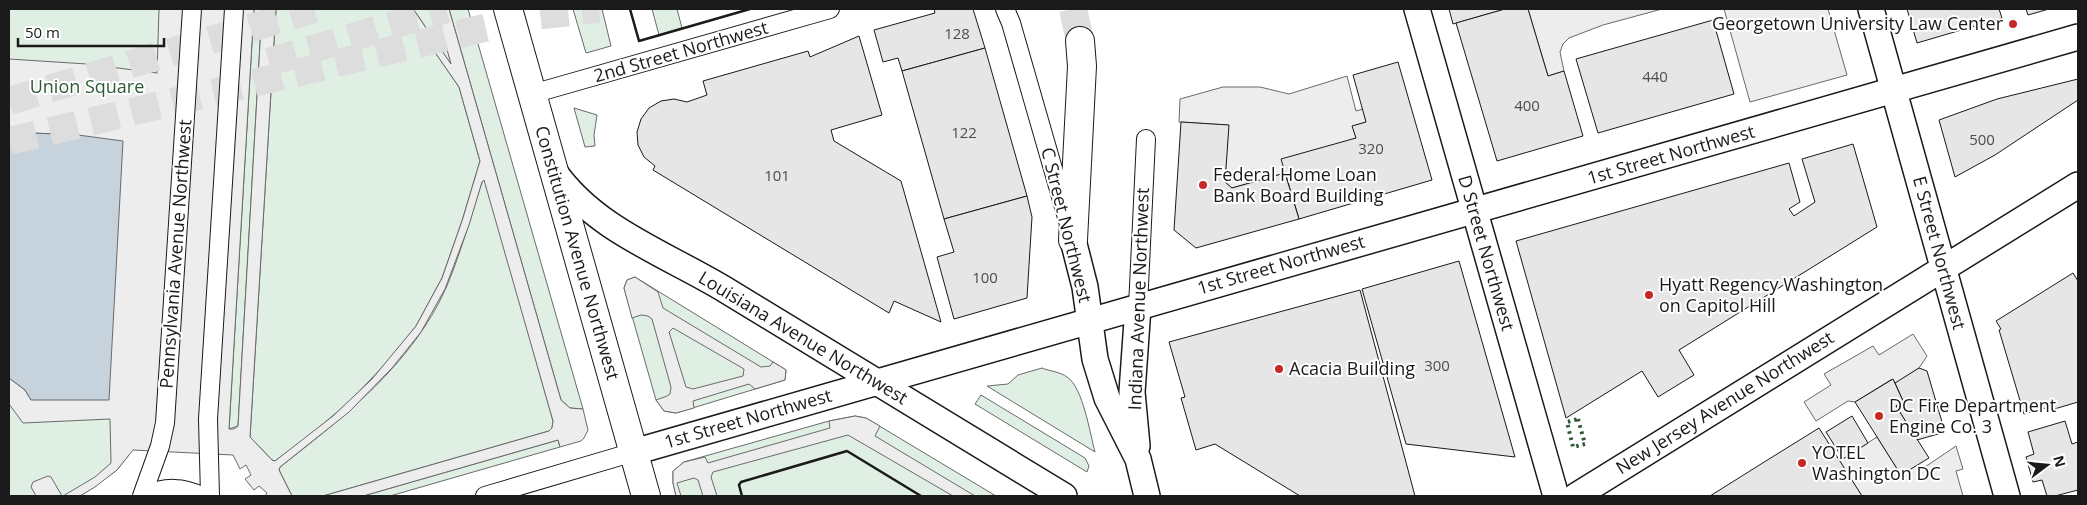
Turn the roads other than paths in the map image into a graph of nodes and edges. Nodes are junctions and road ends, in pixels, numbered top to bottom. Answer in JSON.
{"nodes":[{"id":1,"x":192,"y":9,"type":"edge"},
{"id":2,"x":234,"y":9,"type":"edge"},
{"id":3,"x":508,"y":9,"type":"edge"},
{"id":4,"x":830,"y":9,"type":"edge"},
{"id":5,"x":1005,"y":9,"type":"edge"},
{"id":6,"x":1417,"y":9,"type":"edge"},
{"id":7,"x":1871,"y":9,"type":"edge"},
{"id":8,"x":2078,"y":37,"type":"edge"},
{"id":9,"x":1080,"y":41,"type":"tunnel mouth"},
{"id":10,"x":1894,"y":90,"type":"junction"},
{"id":11,"x":532,"y":94,"type":"junction"},
{"id":12,"x":1146,"y":139,"type":"dead end"},
{"id":13,"x":552,"y":169,"type":"junction"},
{"id":14,"x":2078,"y":185,"type":"edge"},
{"id":15,"x":1474,"y":210,"type":"junction"},
{"id":16,"x":1073,"y":240,"type":"junction"},
{"id":17,"x":1943,"y":270,"type":"junction"},
{"id":18,"x":1138,"y":307,"type":"junction"},
{"id":19,"x":1090,"y":321,"type":"junction"},
{"id":20,"x":876,"y":383,"type":"junction"},
{"id":21,"x":634,"y":452,"type":"junction"},
{"id":22,"x":1138,"y":459,"type":"junction"},
{"id":23,"x":142,"y":496,"type":"edge"},
{"id":24,"x":146,"y":496,"type":"edge"},
{"id":25,"x":202,"y":496,"type":"edge"},
{"id":26,"x":210,"y":496,"type":"edge"},
{"id":27,"x":485,"y":496,"type":"edge"},
{"id":28,"x":646,"y":496,"type":"edge"},
{"id":29,"x":1064,"y":496,"type":"edge"},
{"id":30,"x":1147,"y":496,"type":"edge"},
{"id":31,"x":1556,"y":496,"type":"edge"},
{"id":32,"x":1576,"y":496,"type":"edge"},
{"id":33,"x":2008,"y":496,"type":"edge"}],
"edges":[{"from":1,"to":23,"type":"street","name":"Pennsylvania Avenue Northwest"},
{"from":2,"to":26,"type":"street"},
{"from":3,"to":11,"type":"main road","name":"Constitution Avenue Northwest"},
{"from":4,"to":11,"type":"street","name":"2nd Street Northwest"},
{"from":5,"to":16,"type":"street","name":"C Street Northwest"},
{"from":6,"to":15,"type":"street","name":"D Street Northwest"},
{"from":7,"to":10,"type":"street","name":"E Street Northwest"},
{"from":8,"to":10,"type":"street","name":"1st Street Northwest"},
{"from":9,"to":16,"type":"main road"},
{"from":10,"to":15,"type":"street","name":"1st Street Northwest"},
{"from":10,"to":17,"type":"street","name":"E Street Northwest"},
{"from":11,"to":13,"type":"main road","name":"Constitution Avenue Northwest"},
{"from":12,"to":18,"type":"street","name":"Indiana Avenue Northwest"},
{"from":13,"to":20,"type":"street","name":"Louisiana Avenue Northwest"},
{"from":13,"to":21,"type":"main road","name":"Constitution Avenue Northwest"},
{"from":14,"to":17,"type":"street","name":"New Jersey Avenue Northwest"},
{"from":15,"to":18,"type":"street","name":"1st Street Northwest"},
{"from":15,"to":31,"type":"street","name":"D Street Northwest"},
{"from":16,"to":19,"type":"street","name":"C Street Northwest"},
{"from":17,"to":32,"type":"street","name":"New Jersey Avenue Northwest"},
{"from":17,"to":33,"type":"street","name":"E Street Northwest"},
{"from":18,"to":19,"type":"street","name":"1st Street Northwest"},
{"from":18,"to":22,"type":"street","name":"Indiana Avenue Northwest"},
{"from":19,"to":20,"type":"street","name":"1st Street Northwest"},
{"from":19,"to":22,"type":"street","name":"C Street Northwest"},
{"from":20,"to":21,"type":"street","name":"1st Street Northwest"},
{"from":20,"to":29,"type":"street","name":"Louisiana Avenue Northwest"},
{"from":21,"to":27,"type":"street","name":"1st Street Northwest"},
{"from":21,"to":28,"type":"main road","name":"Constitution Avenue Northwest"},
{"from":22,"to":30,"type":"street","name":"C Street Northwest"},
{"from":24,"to":25,"type":"street"}]}
